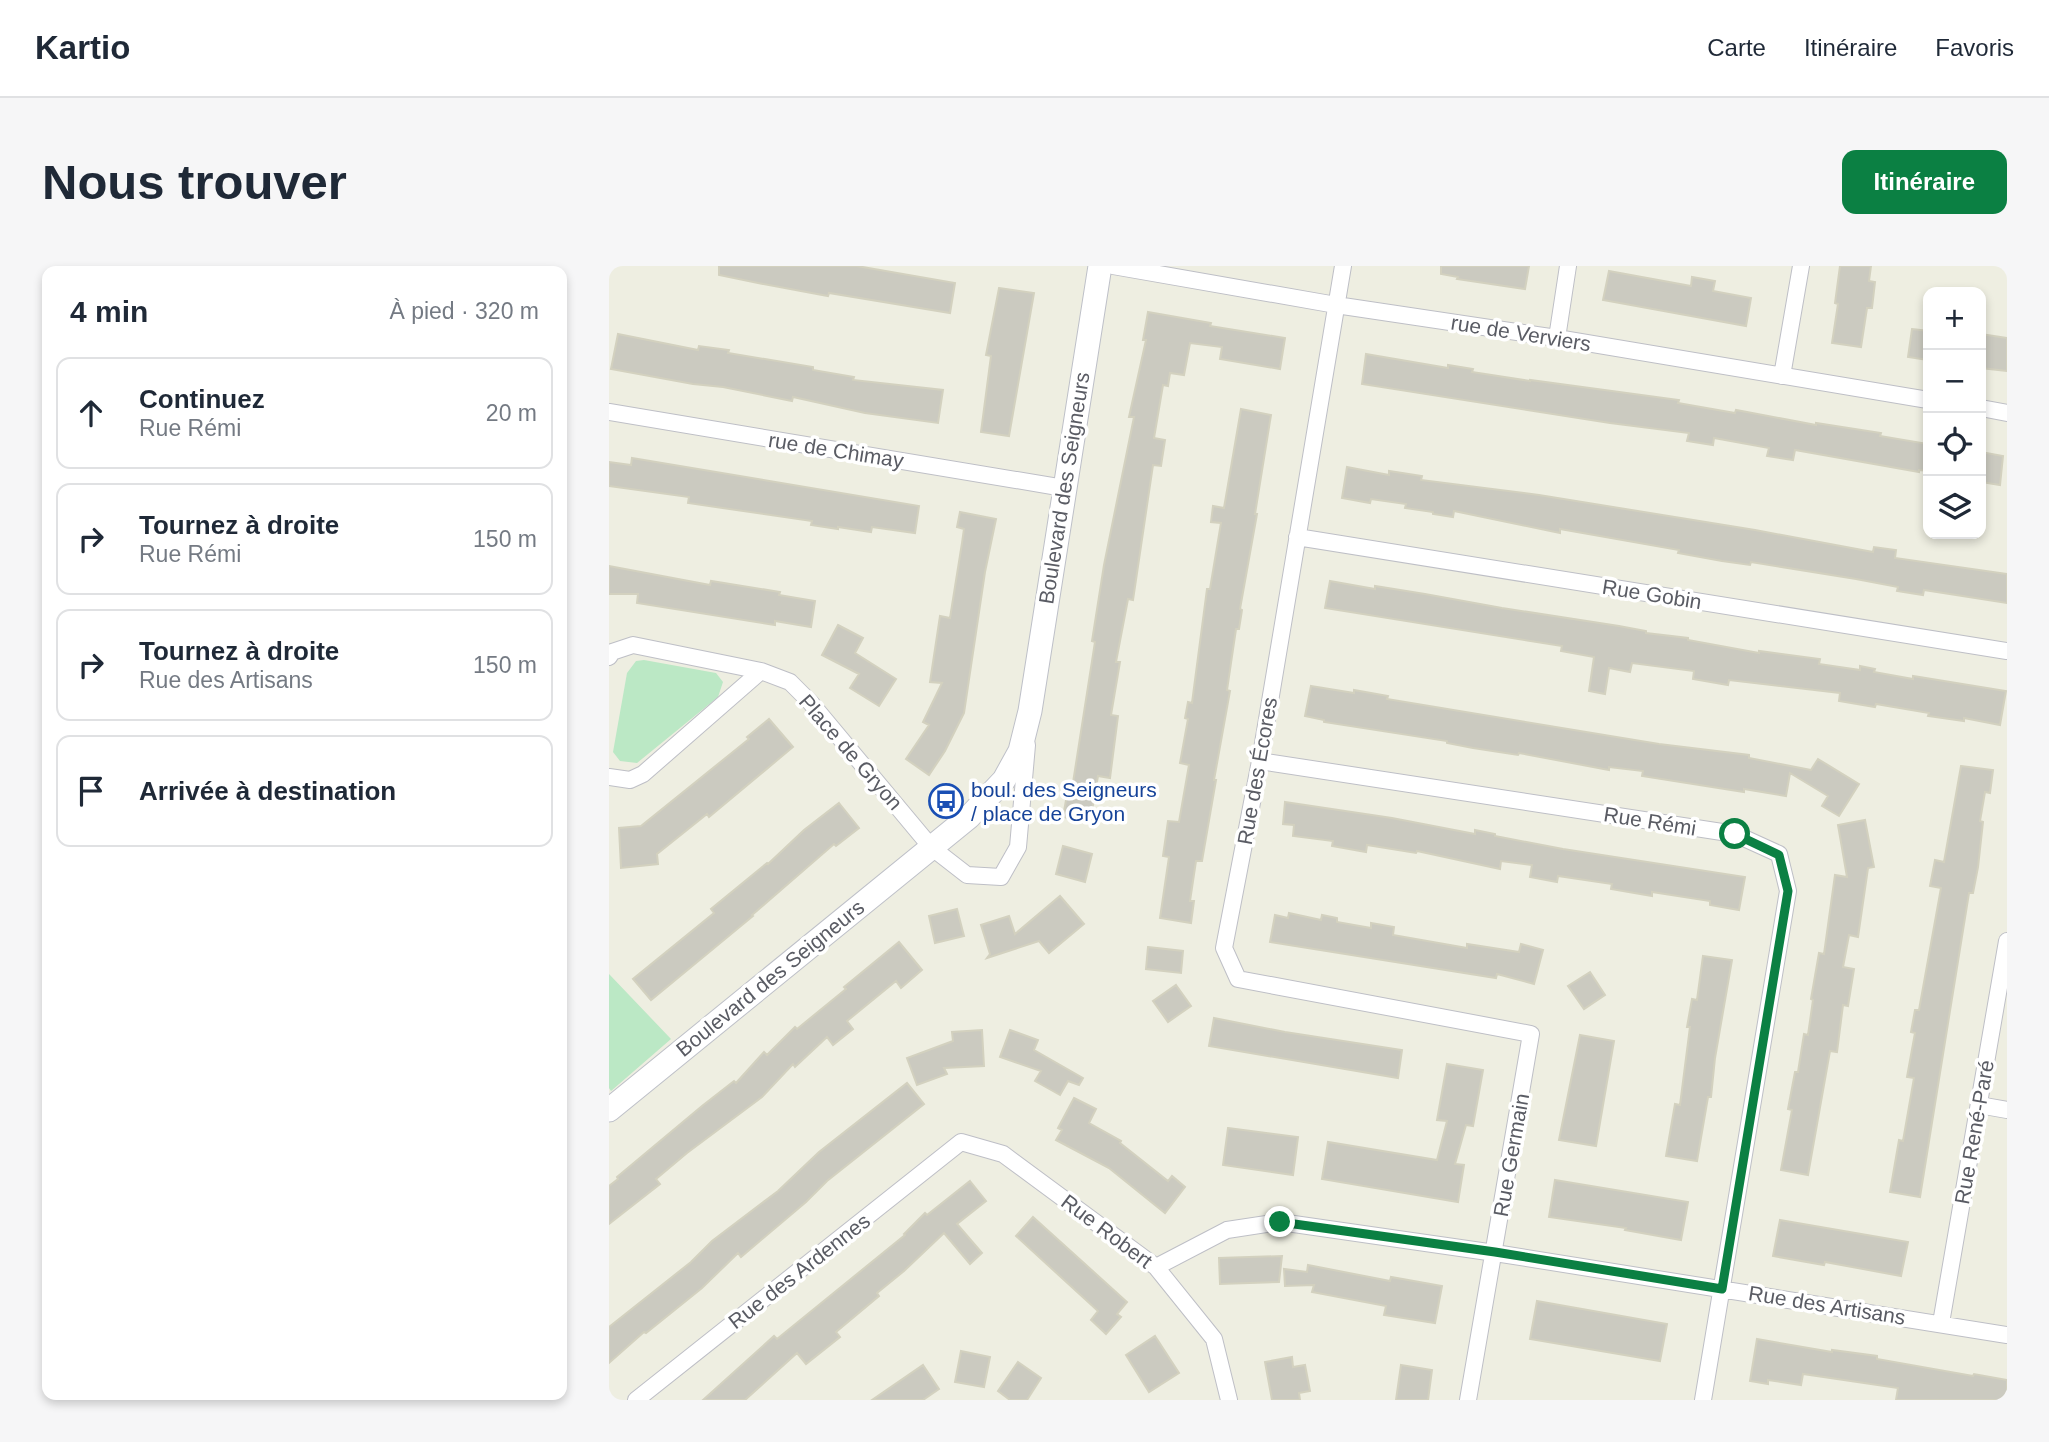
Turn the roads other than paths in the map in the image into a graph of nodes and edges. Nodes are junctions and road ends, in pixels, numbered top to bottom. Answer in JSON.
{"nodes":[{"id":1,"x":1100,"y":266,"type":"edge"},
{"id":2,"x":1113,"y":266,"type":"edge"},
{"id":3,"x":1343,"y":266,"type":"edge"},
{"id":4,"x":1568,"y":266,"type":"edge"},
{"id":5,"x":1801,"y":266,"type":"edge"},
{"id":6,"x":1336,"y":305,"type":"junction"},
{"id":7,"x":1557,"y":338,"type":"junction"},
{"id":8,"x":1782,"y":376,"type":"junction"},
{"id":9,"x":1923,"y":399,"type":"edge"},
{"id":10,"x":1986,"y":409,"type":"edge"},
{"id":11,"x":609,"y":412,"type":"edge"},
{"id":12,"x":2007,"y":413,"type":"edge"},
{"id":13,"x":1063,"y":488,"type":"junction"},
{"id":14,"x":1297,"y":537,"type":"junction"},
{"id":15,"x":2007,"y":651,"type":"edge"},
{"id":16,"x":609,"y":657,"type":"edge"},
{"id":17,"x":761,"y":671,"type":"junction"},
{"id":18,"x":1030,"y":711,"type":"junction"},
{"id":19,"x":1260,"y":761,"type":"junction"},
{"id":20,"x":609,"y":777,"type":"edge"},
{"id":21,"x":931,"y":847,"type":"junction"},
{"id":22,"x":2007,"y":941,"type":"edge"},
{"id":23,"x":1531,"y":1034,"type":"joint"},
{"id":24,"x":1979,"y":1105,"type":"junction"},
{"id":25,"x":609,"y":1110,"type":"edge"},
{"id":26,"x":2007,"y":1110,"type":"edge"},
{"id":27,"x":961,"y":1142,"type":"joint"},
{"id":28,"x":1495,"y":1252,"type":"junction"},
{"id":29,"x":1156,"y":1267,"type":"junction"},
{"id":30,"x":1722,"y":1289,"type":"junction"},
{"id":31,"x":1941,"y":1323,"type":"junction"},
{"id":32,"x":2007,"y":1335,"type":"edge"},
{"id":33,"x":636,"y":1400,"type":"edge"},
{"id":34,"x":1229,"y":1400,"type":"edge"},
{"id":35,"x":1468,"y":1400,"type":"edge"},
{"id":36,"x":1703,"y":1400,"type":"edge"}],
"edges":[{"from":1,"to":13,"type":"street","name":"Boulevard des Seigneurs"},
{"from":2,"to":6,"type":"street","name":"rue de Verviers"},
{"from":3,"to":6,"type":"street","name":"Rue des Écores"},
{"from":4,"to":7,"type":"street"},
{"from":5,"to":8,"type":"street"},
{"from":6,"to":7,"type":"street","name":"rue de Verviers"},
{"from":6,"to":14,"type":"street","name":"Rue des Écores"},
{"from":7,"to":8,"type":"street","name":"rue de Verviers"},
{"from":8,"to":9,"type":"street","name":"rue de Verviers"},
{"from":10,"to":12,"type":"street"},
{"from":11,"to":13,"type":"street","name":"rue de Chimay"},
{"from":13,"to":18,"type":"street","name":"Boulevard des Seigneurs"},
{"from":14,"to":15,"type":"street","name":"Rue Gobin"},
{"from":14,"to":19,"type":"street","name":"Rue des Écores"},
{"from":16,"to":17,"type":"street","name":"Place de Gryon"},
{"from":17,"to":20,"type":"street"},
{"from":17,"to":21,"type":"street","name":"Place de Gryon"},
{"from":18,"to":21,"type":"street","name":"Boulevard des Seigneurs"},
{"from":18,"to":21,"type":"street","name":"Boulevard des Seigneurs"},
{"from":19,"to":23,"type":"street","name":"Rue des Écores"},
{"from":19,"to":30,"type":"street","name":"Rue Rémi"},
{"from":21,"to":25,"type":"street","name":"Boulevard des Seigneurs"},
{"from":22,"to":24,"type":"street","name":"Rue René-Paré"},
{"from":23,"to":28,"type":"street","name":"Rue Germain"},
{"from":24,"to":26,"type":"street"},
{"from":24,"to":31,"type":"street","name":"Rue René-Paré"},
{"from":27,"to":29,"type":"street","name":"Rue Robert"},
{"from":27,"to":33,"type":"street","name":"Rue des Ardennes"},
{"from":28,"to":29,"type":"street","name":"Rue des Artisans"},
{"from":28,"to":30,"type":"street","name":"Rue des Artisans"},
{"from":28,"to":35,"type":"street","name":"Rue Germain"},
{"from":29,"to":34,"type":"street","name":"Rue Robert"},
{"from":30,"to":31,"type":"street","name":"Rue des Artisans"},
{"from":30,"to":36,"type":"street","name":"Rue Rémi"},
{"from":31,"to":32,"type":"street","name":"Rue des Artisans"}]}
